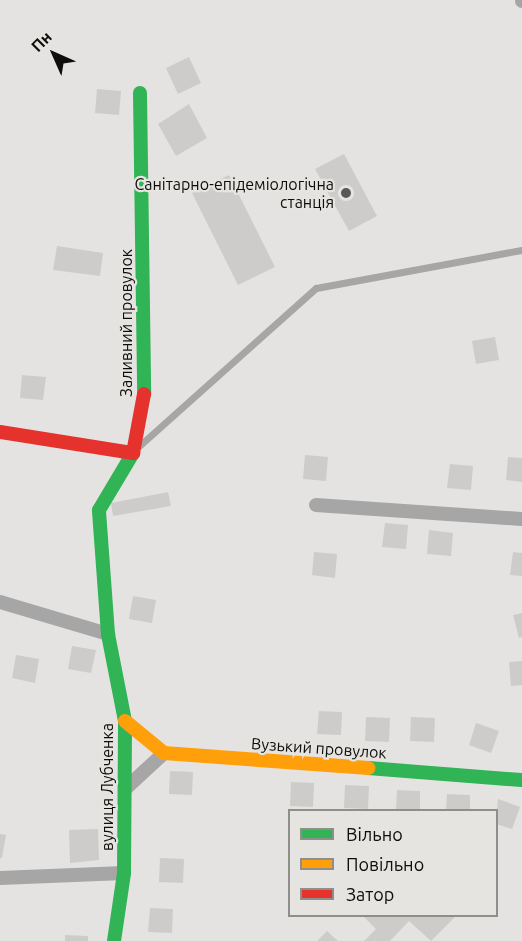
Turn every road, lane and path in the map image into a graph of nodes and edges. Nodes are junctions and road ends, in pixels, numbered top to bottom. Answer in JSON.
{"nodes":[{"id":1,"x":140,"y":93,"type":"dead end"},
{"id":2,"x":522,"y":250,"type":"edge"},
{"id":3,"x":0,"y":432,"type":"edge"},
{"id":4,"x":133,"y":453,"type":"junction"},
{"id":5,"x":316,"y":505,"type":"dead end"},
{"id":6,"x":522,"y":519,"type":"edge"},
{"id":7,"x":0,"y":602,"type":"edge"},
{"id":8,"x":108,"y":634,"type":"junction"},
{"id":9,"x":125,"y":721,"type":"junction"},
{"id":10,"x":164,"y":753,"type":"junction"},
{"id":11,"x":522,"y":780,"type":"edge"},
{"id":12,"x":125,"y":789,"type":"junction"},
{"id":13,"x":124,"y":873,"type":"junction"},
{"id":14,"x":0,"y":878,"type":"edge"},
{"id":15,"x":114,"y":941,"type":"edge"}],
"edges":[{"from":1,"to":4,"type":"street","name":"Заливний провулок"},
{"from":2,"to":4,"type":"lane"},
{"from":3,"to":4,"type":"street"},
{"from":4,"to":8,"type":"street","name":"вулиця Лубченка"},
{"from":5,"to":6,"type":"street"},
{"from":7,"to":8,"type":"street"},
{"from":8,"to":9,"type":"street","name":"вулиця Лубченка"},
{"from":9,"to":10,"type":"street"},
{"from":9,"to":12,"type":"street","name":"вулиця Лубченка"},
{"from":10,"to":11,"type":"street","name":"Вузький провулок"},
{"from":10,"to":12,"type":"street"},
{"from":12,"to":13,"type":"street","name":"вулиця Лубченка"},
{"from":13,"to":14,"type":"street"},
{"from":13,"to":15,"type":"street","name":"вулиця Лубченка"}]}
